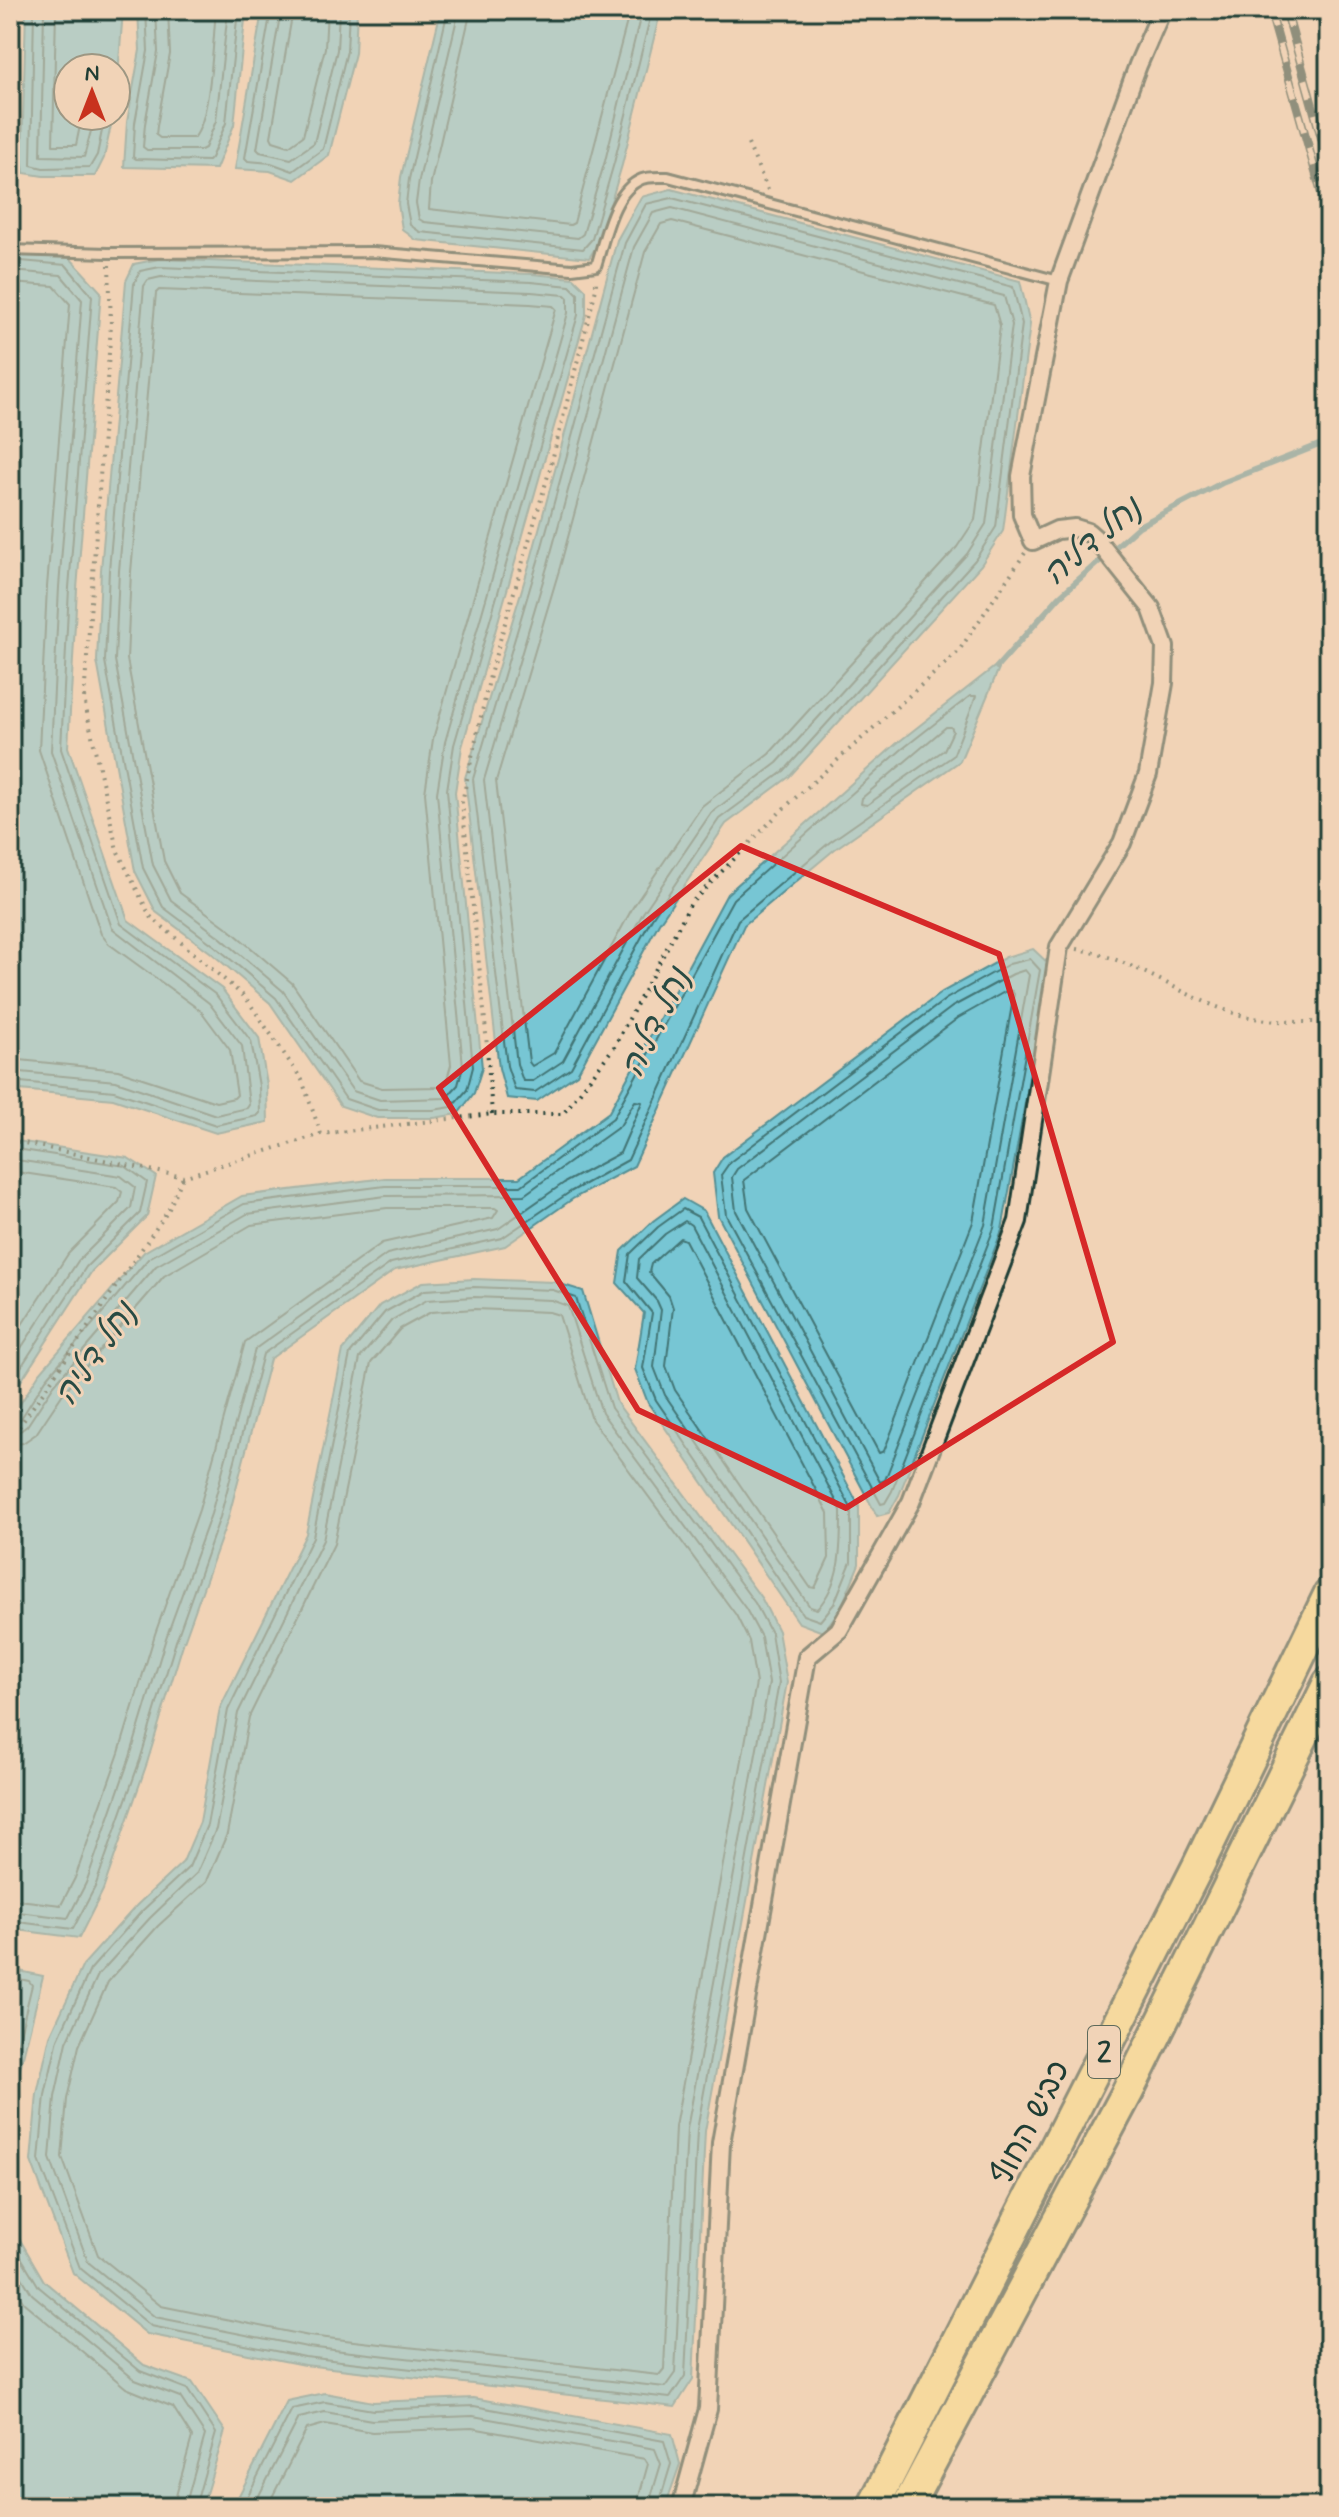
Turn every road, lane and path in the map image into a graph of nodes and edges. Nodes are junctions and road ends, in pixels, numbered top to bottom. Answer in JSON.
{"nodes":[{"id":1,"x":1162,"y":10,"type":"edge"},
{"id":2,"x":748,"y":144,"type":"dead end"},
{"id":3,"x":778,"y":208,"type":"junction"},
{"id":4,"x":10,"y":250,"type":"edge"},
{"id":5,"x":108,"y":253,"type":"junction"},
{"id":6,"x":596,"y":266,"type":"junction"},
{"id":7,"x":1059,"y":281,"type":"junction"},
{"id":8,"x":1033,"y":541,"type":"junction"},
{"id":9,"x":1059,"y":947,"type":"junction"},
{"id":10,"x":1329,"y":1022,"type":"edge"},
{"id":11,"x":492,"y":1114,"type":"junction"},
{"id":12,"x":321,"y":1134,"type":"junction"},
{"id":13,"x":10,"y":1140,"type":"edge"},
{"id":14,"x":183,"y":1177,"type":"junction"},
{"id":15,"x":10,"y":1440,"type":"edge"},
{"id":16,"x":1329,"y":1595,"type":"edge"},
{"id":17,"x":1329,"y":1683,"type":"edge"},
{"id":18,"x":681,"y":2507,"type":"edge"},
{"id":19,"x":873,"y":2507,"type":"edge"},
{"id":20,"x":907,"y":2507,"type":"edge"}],
"edges":[{"from":1,"to":7,"type":"street"},
{"from":2,"to":3,"type":"path"},
{"from":3,"to":6,"type":"lane"},
{"from":3,"to":7,"type":"lane"},
{"from":4,"to":5,"type":"lane"},
{"from":5,"to":6,"type":"lane"},
{"from":5,"to":12,"type":"path"},
{"from":6,"to":11,"type":"path"},
{"from":7,"to":8,"type":"street"},
{"from":8,"to":9,"type":"street"},
{"from":8,"to":11,"type":"path"},
{"from":9,"to":10,"type":"path"},
{"from":9,"to":18,"type":"street"},
{"from":11,"to":12,"type":"path"},
{"from":12,"to":14,"type":"path"},
{"from":13,"to":14,"type":"path"},
{"from":14,"to":15,"type":"path"},
{"from":16,"to":19,"type":"highway","name":"כביש החוף","number":"2"},
{"from":17,"to":20,"type":"highway","number":"2"}]}
